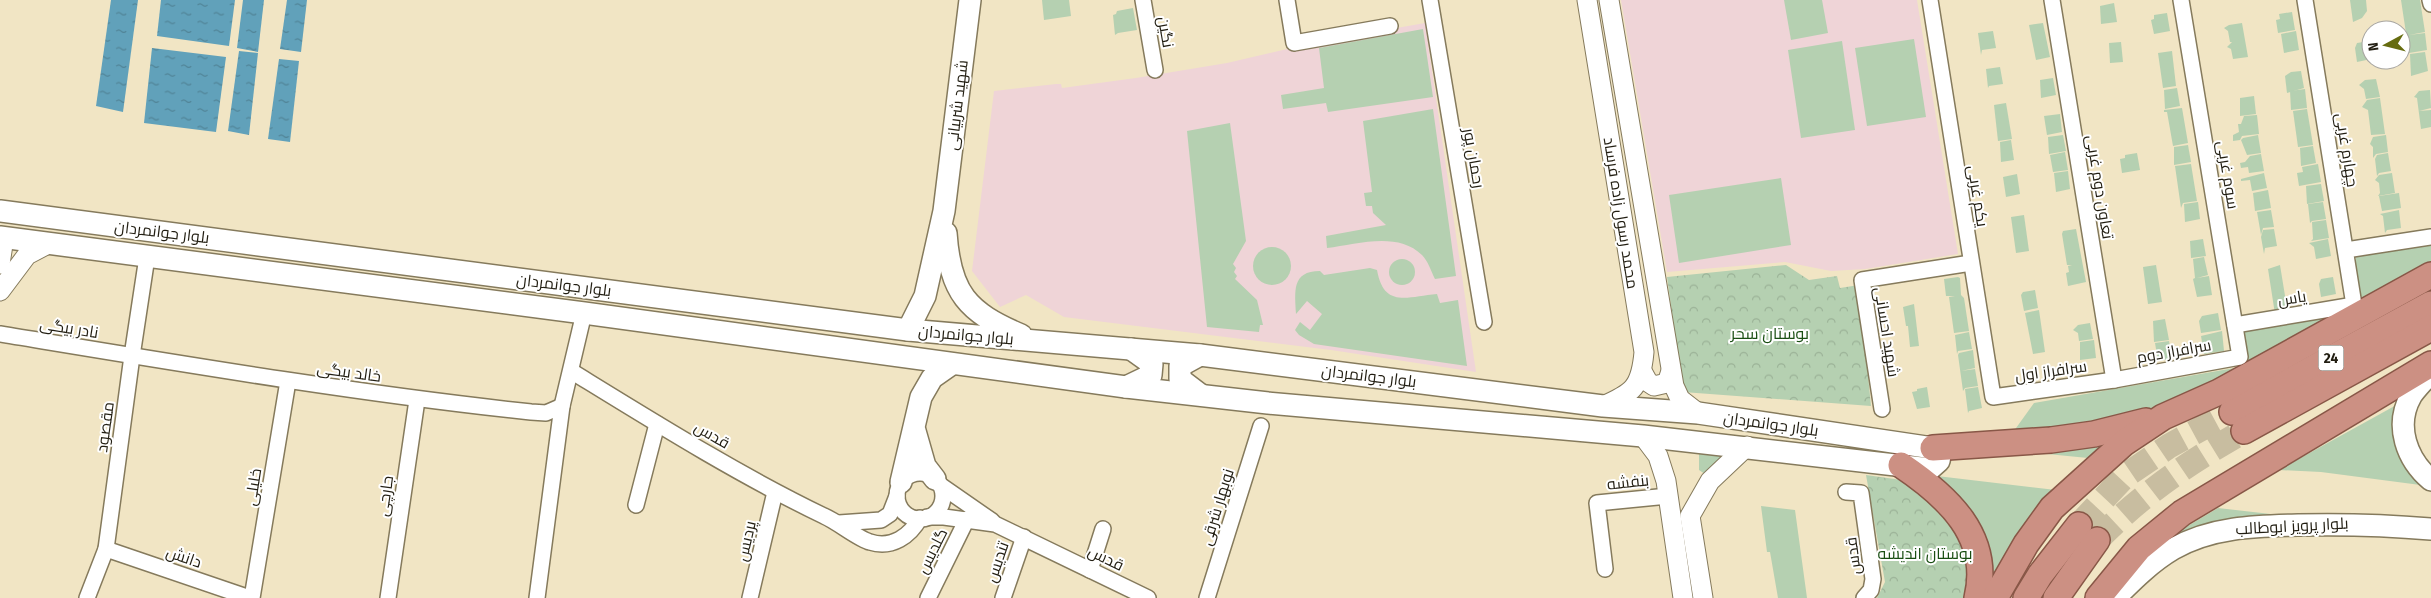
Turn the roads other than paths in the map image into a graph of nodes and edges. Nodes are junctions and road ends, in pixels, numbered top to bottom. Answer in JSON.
{"nodes":[{"id":1,"x":970,"y":0,"type":"edge"},
{"id":2,"x":1143,"y":0,"type":"edge"},
{"id":3,"x":1287,"y":0,"type":"edge"},
{"id":4,"x":1430,"y":0,"type":"edge"},
{"id":5,"x":1587,"y":0,"type":"edge"},
{"id":6,"x":1609,"y":0,"type":"edge"},
{"id":7,"x":1930,"y":0,"type":"edge"},
{"id":8,"x":2052,"y":0,"type":"edge"},
{"id":9,"x":2181,"y":0,"type":"edge"},
{"id":10,"x":2305,"y":0,"type":"edge"},
{"id":11,"x":2430,"y":0,"type":"edge"},
{"id":12,"x":2431,"y":4,"type":"edge"},
{"id":13,"x":1390,"y":26,"type":"dead end"},
{"id":14,"x":1155,"y":70,"type":"dead end"},
{"id":15,"x":1641,"y":196,"type":"junction"},
{"id":16,"x":1619,"y":200,"type":"junction"},
{"id":17,"x":0,"y":211,"type":"edge"},
{"id":18,"x":944,"y":211,"type":"junction"},
{"id":19,"x":2431,"y":237,"type":"edge"},
{"id":20,"x":2,"y":238,"type":"edge"},
{"id":21,"x":48,"y":244,"type":"junction"},
{"id":22,"x":2346,"y":250,"type":"junction"},
{"id":23,"x":147,"y":257,"type":"junction"},
{"id":24,"x":1971,"y":262,"type":"junction"},
{"id":25,"x":0,"y":264,"type":"edge"},
{"id":26,"x":2431,"y":275,"type":"edge"},
{"id":27,"x":0,"y":291,"type":"edge"},
{"id":28,"x":2431,"y":304,"type":"edge"},
{"id":29,"x":2354,"y":306,"type":"joint"},
{"id":30,"x":584,"y":313,"type":"junction"},
{"id":31,"x":1484,"y":322,"type":"dead end"},
{"id":32,"x":2235,"y":325,"type":"junction"},
{"id":33,"x":2431,"y":328,"type":"edge"},
{"id":34,"x":908,"y":330,"type":"junction"},
{"id":35,"x":0,"y":334,"type":"edge"},
{"id":36,"x":1036,"y":341,"type":"junction"},
{"id":37,"x":1130,"y":348,"type":"junction"},
{"id":38,"x":898,"y":355,"type":"junction"},
{"id":39,"x":1200,"y":355,"type":"junction"},
{"id":40,"x":132,"y":356,"type":"junction"},
{"id":41,"x":2240,"y":357,"type":"joint"},
{"id":42,"x":952,"y":364,"type":"junction"},
{"id":43,"x":2431,"y":364,"type":"edge"},
{"id":44,"x":571,"y":371,"type":"junction"},
{"id":45,"x":1642,"y":371,"type":"junction"},
{"id":46,"x":1671,"y":371,"type":"junction"},
{"id":47,"x":2431,"y":372,"type":"edge"},
{"id":48,"x":2114,"y":380,"type":"junction"},
{"id":49,"x":288,"y":382,"type":"junction"},
{"id":50,"x":1126,"y":387,"type":"junction"},
{"id":51,"x":1201,"y":395,"type":"junction"},
{"id":52,"x":921,"y":397,"type":"junction"},
{"id":53,"x":1992,"y":397,"type":"joint"},
{"id":54,"x":417,"y":400,"type":"junction"},
{"id":55,"x":562,"y":406,"type":"junction"},
{"id":56,"x":1603,"y":406,"type":"junction"},
{"id":57,"x":1882,"y":410,"type":"dead end"},
{"id":58,"x":1698,"y":413,"type":"junction"},
{"id":59,"x":2163,"y":417,"type":"junction"},
{"id":60,"x":656,"y":424,"type":"junction"},
{"id":61,"x":914,"y":426,"type":"junction"},
{"id":62,"x":1261,"y":426,"type":"dead end"},
{"id":63,"x":1643,"y":436,"type":"junction"},
{"id":64,"x":1747,"y":446,"type":"junction"},
{"id":65,"x":1931,"y":458,"type":"junction"},
{"id":66,"x":1901,"y":465,"type":"junction"},
{"id":67,"x":2431,"y":480,"type":"edge"},
{"id":68,"x":938,"y":482,"type":"junction"},
{"id":69,"x":899,"y":489,"type":"junction"},
{"id":70,"x":775,"y":492,"type":"junction"},
{"id":71,"x":1846,"y":492,"type":"dead end"},
{"id":72,"x":1668,"y":496,"type":"junction"},
{"id":73,"x":636,"y":505,"type":"dead end"},
{"id":74,"x":924,"y":518,"type":"junction"},
{"id":75,"x":967,"y":520,"type":"junction"},
{"id":76,"x":839,"y":523,"type":"junction"},
{"id":77,"x":995,"y":524,"type":"junction"},
{"id":78,"x":1103,"y":529,"type":"dead end"},
{"id":79,"x":2431,"y":529,"type":"edge"},
{"id":80,"x":1024,"y":537,"type":"junction"},
{"id":81,"x":106,"y":548,"type":"junction"},
{"id":82,"x":1605,"y":569,"type":"dead end"},
{"id":83,"x":1090,"y":570,"type":"junction"},
{"id":84,"x":1127,"y":593,"type":"edge"},
{"id":85,"x":87,"y":598,"type":"edge"},
{"id":86,"x":251,"y":598,"type":"edge"},
{"id":87,"x":388,"y":598,"type":"edge"},
{"id":88,"x":537,"y":598,"type":"edge"},
{"id":89,"x":750,"y":598,"type":"edge"},
{"id":90,"x":928,"y":598,"type":"edge"},
{"id":91,"x":1003,"y":598,"type":"edge"},
{"id":92,"x":1148,"y":598,"type":"edge"},
{"id":93,"x":1207,"y":598,"type":"edge"},
{"id":94,"x":1683,"y":598,"type":"edge"},
{"id":95,"x":1703,"y":598,"type":"edge"},
{"id":96,"x":1864,"y":598,"type":"edge"},
{"id":97,"x":1977,"y":598,"type":"edge"},
{"id":98,"x":1995,"y":598,"type":"edge"},
{"id":99,"x":2026,"y":598,"type":"edge"},
{"id":100,"x":2056,"y":598,"type":"edge"},
{"id":101,"x":2098,"y":598,"type":"edge"},
{"id":102,"x":2114,"y":598,"type":"edge"}],
"edges":[{"from":1,"to":18,"type":"main road","name":"شهید شربیانی"},
{"from":2,"to":14,"type":"street","name":"نگین"},
{"from":3,"to":13,"type":"street"},
{"from":4,"to":31,"type":"street","name":"رحمان پور"},
{"from":5,"to":16,"type":"street","name":"محمد رسول زاده فرساد"},
{"from":6,"to":15,"type":"street","name":"محمد رسول زاده فرساد"},
{"from":7,"to":24,"type":"street","name":"یکم غربی"},
{"from":8,"to":48,"type":"street","name":"تعاون دوم غربی"},
{"from":9,"to":32,"type":"street","name":"سوم غربی"},
{"from":10,"to":22,"type":"street","name":"چهارم غربی"},
{"from":11,"to":12,"type":"street"},
{"from":15,"to":16,"type":"street"},
{"from":15,"to":46,"type":"street","name":"محمد رسول زاده فرساد"},
{"from":16,"to":45,"type":"street","name":"محمد رسول زاده فرساد"},
{"from":17,"to":34,"type":"main road","name":"بلوار جوانمردان"},
{"from":18,"to":34,"type":"main road","name":"شهید شربیانی"},
{"from":18,"to":36,"type":"main road","name":"شهید شربیانی"},
{"from":19,"to":22,"type":"street"},
{"from":20,"to":21,"type":"main road","name":"بلوار جوانمردان"},
{"from":20,"to":25,"type":"street"},
{"from":21,"to":23,"type":"main road","name":"بلوار جوانمردان"},
{"from":21,"to":27,"type":"street"},
{"from":22,"to":29,"type":"street","name":"چهارم غربی"},
{"from":23,"to":30,"type":"main road","name":"بلوار جوانمردان"},
{"from":23,"to":40,"type":"street","name":"مقصود"},
{"from":24,"to":53,"type":"street","name":"یکم غربی"},
{"from":24,"to":57,"type":"street","name":"شهید احسانی"},
{"from":26,"to":59,"type":"highway"},
{"from":28,"to":33,"type":"highway","number":"24"},
{"from":29,"to":32,"type":"street","name":"یاس"},
{"from":30,"to":38,"type":"main road","name":"بلوار جوانمردان"},
{"from":30,"to":44,"type":"street"},
{"from":32,"to":41,"type":"street","name":"سوم غربی"},
{"from":34,"to":36,"type":"main road","name":"بلوار جوانمردان"},
{"from":35,"to":40,"type":"street","name":"نادر بیگی"},
{"from":36,"to":37,"type":"main road","name":"بلوار جوانمردان"},
{"from":37,"to":39,"type":"main road","name":"بلوار جوانمردان"},
{"from":37,"to":50,"type":"main road"},
{"from":38,"to":42,"type":"main road","name":"بلوار جوانمردان"},
{"from":38,"to":52,"type":"main road"},
{"from":39,"to":51,"type":"main road"},
{"from":39,"to":56,"type":"main road","name":"بلوار جوانمردان"},
{"from":40,"to":49,"type":"street","name":"خالد بیگی"},
{"from":40,"to":81,"type":"street","name":"مقصود"},
{"from":41,"to":48,"type":"street","name":"سرافراز دوم"},
{"from":42,"to":50,"type":"main road","name":"بلوار جوانمردان"},
{"from":42,"to":52,"type":"main road"},
{"from":43,"to":101,"type":"highway"},
{"from":44,"to":55,"type":"street"},
{"from":44,"to":60,"type":"street","name":"قدس"},
{"from":45,"to":46,"type":"street"},
{"from":45,"to":56,"type":"street","name":"محمد رسول زاده فرساد"},
{"from":46,"to":58,"type":"street","name":"محمد رسول زاده فرساد"},
{"from":47,"to":67,"type":"main road"},
{"from":48,"to":53,"type":"street","name":"سرافراز اول"},
{"from":49,"to":54,"type":"street","name":"خالد بیگی"},
{"from":49,"to":86,"type":"street","name":"خلیلی"},
{"from":50,"to":51,"type":"main road","name":"بلوار جوانمردان"},
{"from":51,"to":63,"type":"main road","name":"بلوار جوانمردان"},
{"from":52,"to":61,"type":"main road"},
{"from":54,"to":55,"type":"street","name":"خالد بیگی"},
{"from":54,"to":87,"type":"street","name":"جارچی"},
{"from":55,"to":88,"type":"street"},
{"from":56,"to":58,"type":"main road","name":"بلوار جوانمردان"},
{"from":58,"to":65,"type":"main road","name":"بلوار جوانمردان"},
{"from":59,"to":65,"type":"highway"},
{"from":59,"to":98,"type":"highway"},
{"from":60,"to":70,"type":"street","name":"قدس"},
{"from":60,"to":73,"type":"street"},
{"from":61,"to":68,"type":"main road"},
{"from":61,"to":69,"type":"main road"},
{"from":62,"to":93,"type":"street","name":"نوبهار شرقی"},
{"from":63,"to":64,"type":"main road","name":"بلوار جوانمردان"},
{"from":63,"to":72,"type":"street"},
{"from":64,"to":66,"type":"main road","name":"بلوار جوانمردان"},
{"from":64,"to":95,"type":"street"},
{"from":65,"to":66,"type":"main road","name":"بلوار جوانمردان"},
{"from":66,"to":97,"type":"highway"},
{"from":68,"to":69,"type":"street"},
{"from":68,"to":74,"type":"street"},
{"from":68,"to":77,"type":"street","name":"قدس"},
{"from":69,"to":74,"type":"street"},
{"from":69,"to":76,"type":"street","name":"قدس"},
{"from":70,"to":76,"type":"street","name":"قدس"},
{"from":70,"to":89,"type":"street","name":"پردیس"},
{"from":71,"to":96,"type":"street","name":"قدس"},
{"from":72,"to":82,"type":"street","name":"بنفشه"},
{"from":72,"to":94,"type":"street"},
{"from":74,"to":75,"type":"street","name":"قدس"},
{"from":74,"to":76,"type":"street","name":"قدس"},
{"from":75,"to":77,"type":"street","name":"قدس"},
{"from":75,"to":90,"type":"street","name":"گلدیس"},
{"from":77,"to":80,"type":"street","name":"قدس"},
{"from":78,"to":83,"type":"street"},
{"from":79,"to":102,"type":"main road","name":"بلوار پرویز ابوطالب"},
{"from":80,"to":83,"type":"street","name":"قدس"},
{"from":80,"to":91,"type":"street","name":"تندیس"},
{"from":81,"to":85,"type":"street","name":"مقصود"},
{"from":81,"to":86,"type":"street","name":"دانش"},
{"from":83,"to":84,"type":"street","name":"قدس"},
{"from":84,"to":92,"type":"street","name":"قدس"},
{"from":99,"to":100,"type":"highway"}]}
